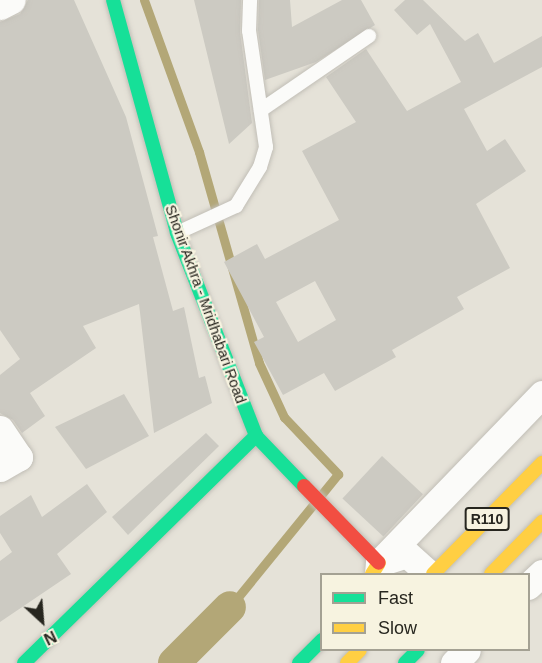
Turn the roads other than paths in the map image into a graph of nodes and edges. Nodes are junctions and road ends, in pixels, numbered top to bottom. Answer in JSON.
{"nodes":[{"id":1,"x":12,"y":0,"type":"edge"},
{"id":2,"x":113,"y":0,"type":"edge"},
{"id":3,"x":250,"y":0,"type":"edge"},
{"id":4,"x":0,"y":6,"type":"edge"},
{"id":5,"x":369,"y":36,"type":"dead end"},
{"id":6,"x":261,"y":110,"type":"junction"},
{"id":7,"x":183,"y":231,"type":"junction"},
{"id":8,"x":542,"y":394,"type":"edge"},
{"id":9,"x":0,"y":429,"type":"edge"},
{"id":10,"x":256,"y":436,"type":"junction"},
{"id":11,"x":542,"y":463,"type":"edge"},
{"id":12,"x":0,"y":468,"type":"edge"},
{"id":13,"x":542,"y":522,"type":"edge"},
{"id":14,"x":372,"y":564,"type":"edge"},
{"id":15,"x":430,"y":573,"type":"edge"},
{"id":16,"x":432,"y":573,"type":"edge"},
{"id":17,"x":492,"y":573,"type":"edge"},
{"id":18,"x":542,"y":573,"type":"edge"},
{"id":19,"x":530,"y":584,"type":"edge"},
{"id":20,"x":320,"y":641,"type":"edge"},
{"id":21,"x":359,"y":651,"type":"edge"},
{"id":22,"x":417,"y":651,"type":"edge"},
{"id":23,"x":24,"y":663,"type":"edge"},
{"id":24,"x":299,"y":663,"type":"edge"},
{"id":25,"x":347,"y":663,"type":"edge"},
{"id":26,"x":405,"y":663,"type":"edge"}],
"edges":[{"from":1,"to":4,"type":"street"},
{"from":2,"to":7,"type":"main road","name":"Shonir Akhra - Mridhabari Road"},
{"from":3,"to":6,"type":"lane"},
{"from":5,"to":6,"type":"lane"},
{"from":6,"to":7,"type":"lane"},
{"from":7,"to":10,"type":"main road","name":"Shonir Akhra - Mridhabari Road"},
{"from":8,"to":14,"type":"street"},
{"from":9,"to":12,"type":"street"},
{"from":10,"to":14,"type":"main road","name":"Shonir Akhra - Mridhabari Road"},
{"from":10,"to":23,"type":"main road"},
{"from":11,"to":16,"type":"main road","number":"R110"},
{"from":13,"to":17,"type":"main road","number":"R110"},
{"from":14,"to":15,"type":"street"},
{"from":18,"to":19,"type":"street"},
{"from":20,"to":24,"type":"main road"},
{"from":21,"to":25,"type":"main road"},
{"from":22,"to":26,"type":"main road"}]}
